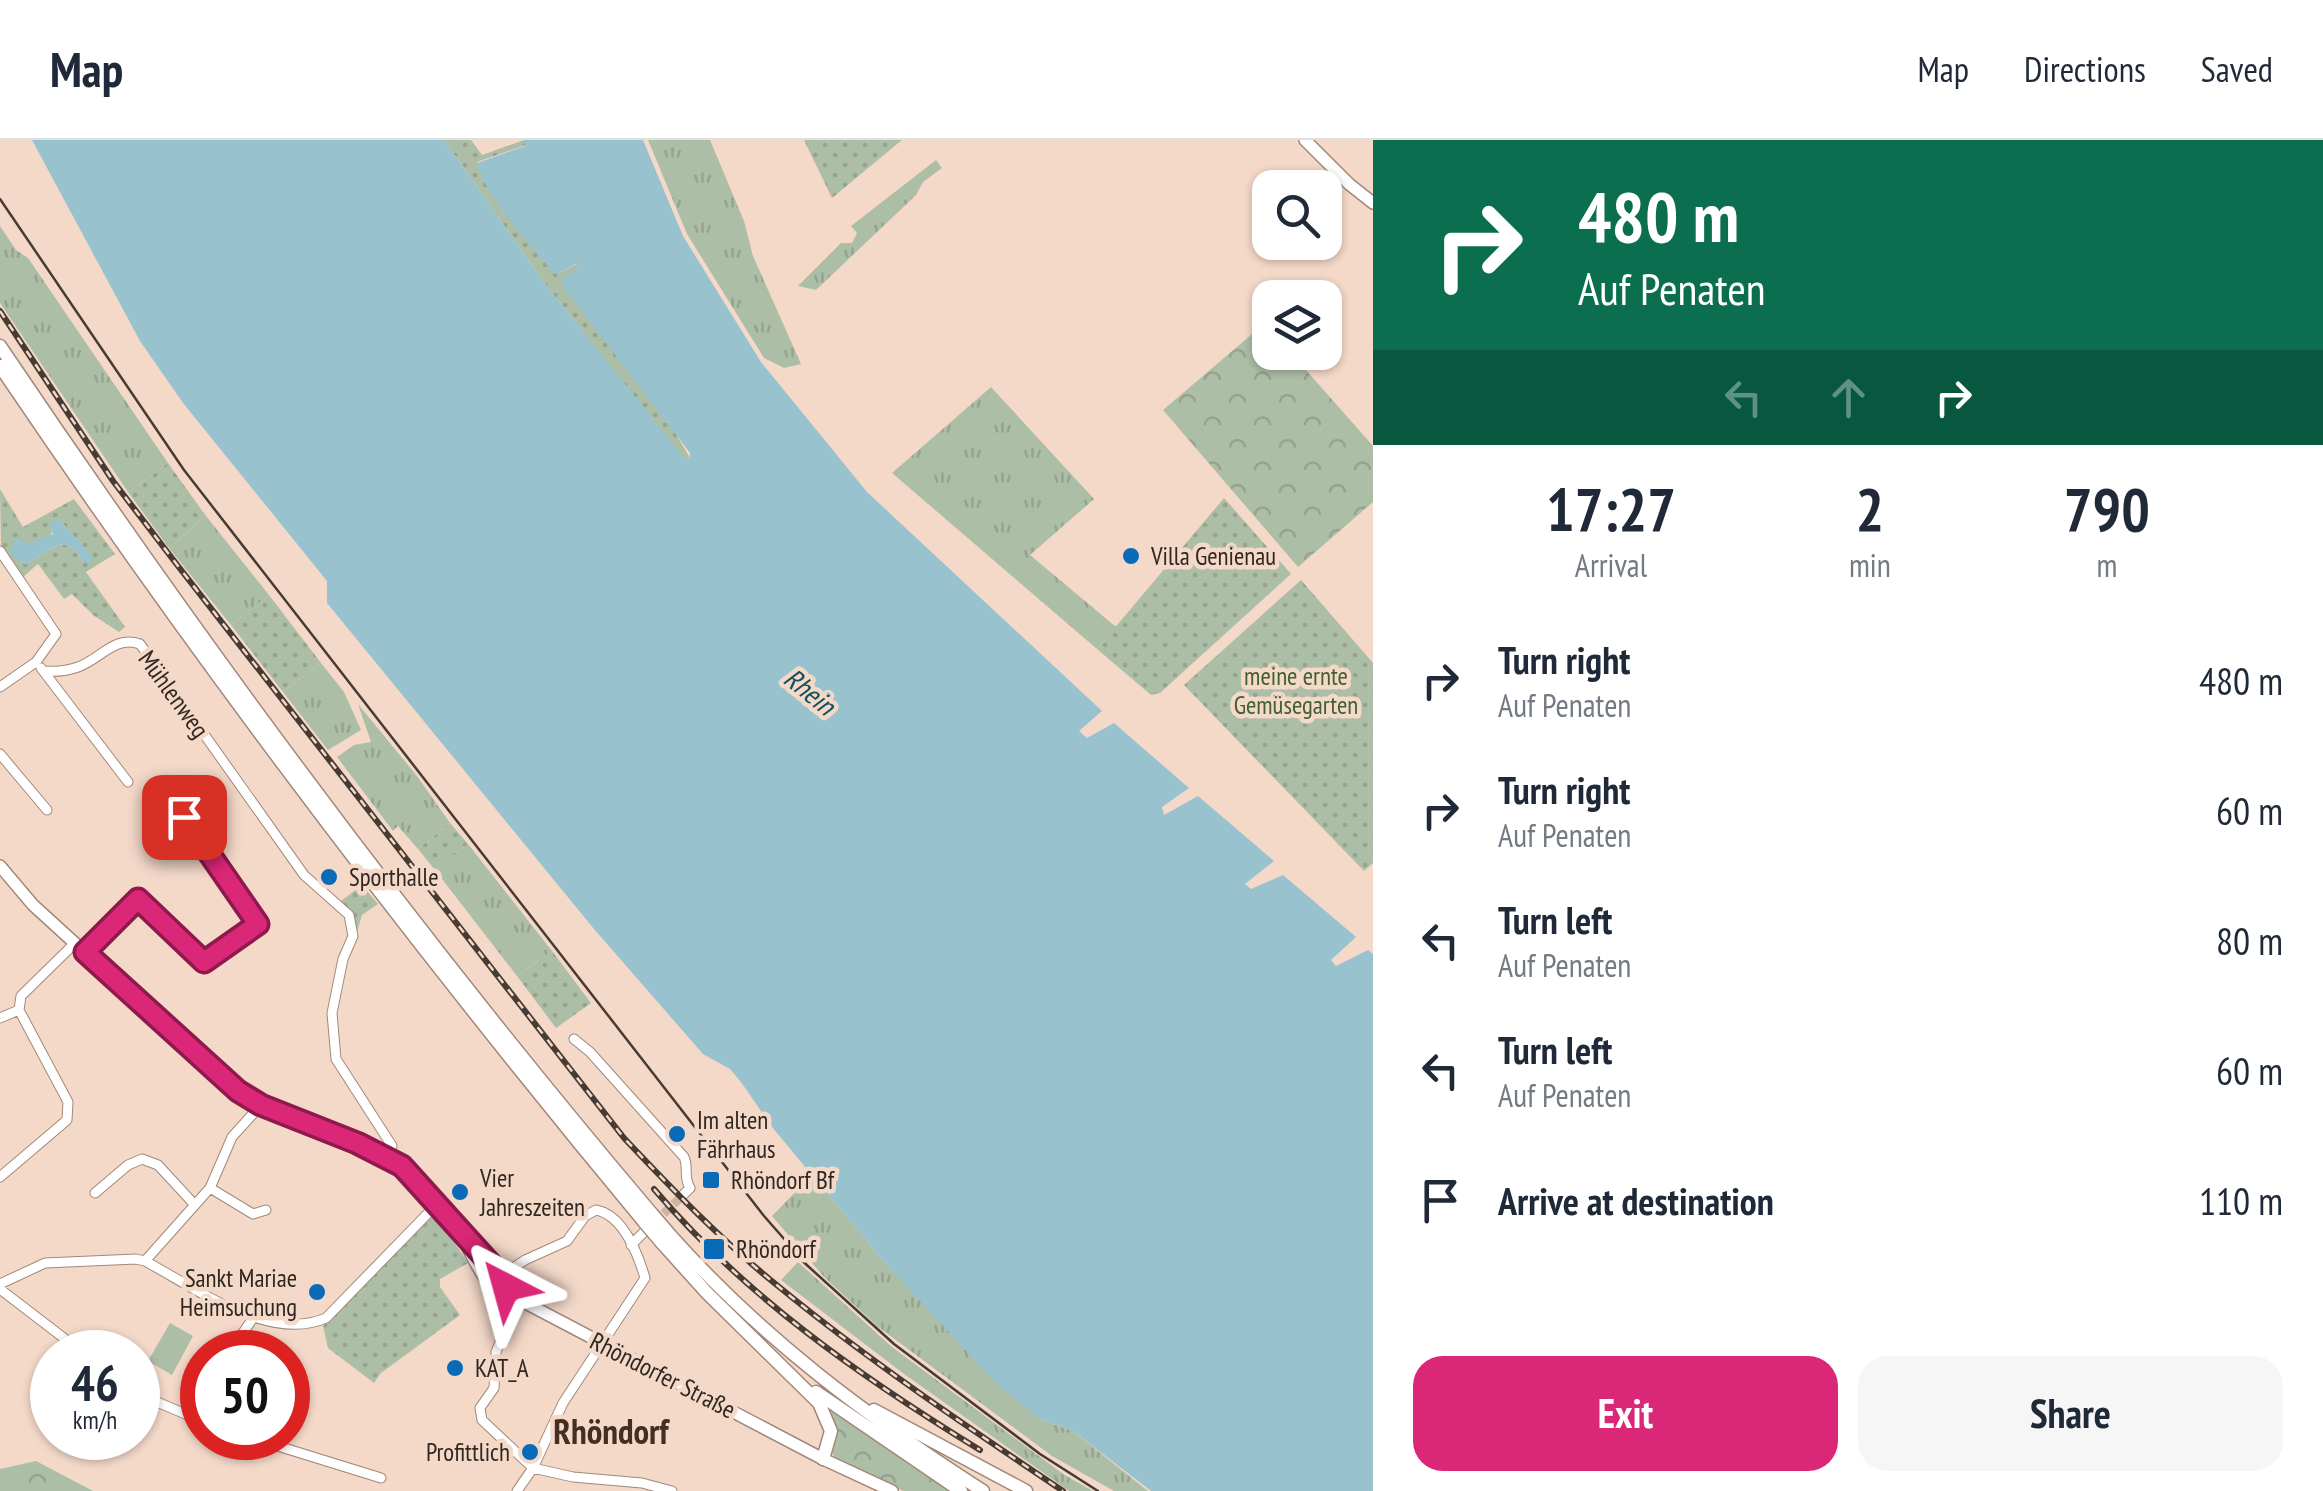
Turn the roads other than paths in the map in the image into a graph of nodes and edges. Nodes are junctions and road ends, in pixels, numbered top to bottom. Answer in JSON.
{"nodes":[{"id":1,"x":1305,"y":140,"type":"edge"},
{"id":2,"x":1373,"y":202,"type":"edge"},
{"id":3,"x":0,"y":346,"type":"edge"},
{"id":4,"x":0,"y":366,"type":"edge"},
{"id":5,"x":0,"y":551,"type":"edge"},
{"id":6,"x":36,"y":662,"type":"junction"},
{"id":7,"x":44,"y":671,"type":"junction"},
{"id":8,"x":0,"y":686,"type":"edge"},
{"id":9,"x":0,"y":754,"type":"edge"},
{"id":10,"x":128,"y":782,"type":"dead end"},
{"id":11,"x":165,"y":790,"type":"dead end"},
{"id":12,"x":47,"y":810,"type":"dead end"},
{"id":13,"x":0,"y":866,"type":"edge"},
{"id":14,"x":80,"y":947,"type":"junction"},
{"id":15,"x":19,"y":1010,"type":"junction"},
{"id":16,"x":0,"y":1018,"type":"edge"},
{"id":17,"x":574,"y":1039,"type":"dead end"},
{"id":18,"x":261,"y":1105,"type":"junction"},
{"id":19,"x":389,"y":1158,"type":"junction"},
{"id":20,"x":0,"y":1176,"type":"edge"},
{"id":21,"x":210,"y":1188,"type":"junction"},
{"id":22,"x":95,"y":1193,"type":"dead end"},
{"id":23,"x":684,"y":1194,"type":"dead end"},
{"id":24,"x":194,"y":1204,"type":"junction"},
{"id":25,"x":437,"y":1204,"type":"junction"},
{"id":26,"x":266,"y":1210,"type":"dead end"},
{"id":27,"x":646,"y":1223,"type":"junction"},
{"id":28,"x":460,"y":1233,"type":"junction"},
{"id":29,"x":666,"y":1239,"type":"junction"},
{"id":30,"x":632,"y":1245,"type":"junction"},
{"id":31,"x":145,"y":1261,"type":"junction"},
{"id":32,"x":504,"y":1278,"type":"junction"},
{"id":33,"x":0,"y":1287,"type":"edge"},
{"id":34,"x":497,"y":1292,"type":"junction"},
{"id":35,"x":518,"y":1300,"type":"junction"},
{"id":36,"x":254,"y":1318,"type":"junction"},
{"id":37,"x":54,"y":1330,"type":"edge"},
{"id":38,"x":246,"y":1330,"type":"edge"},
{"id":39,"x":601,"y":1344,"type":"junction"},
{"id":40,"x":782,"y":1366,"type":"junction"},
{"id":41,"x":826,"y":1383,"type":"junction"},
{"id":42,"x":310,"y":1456,"type":"edge"},
{"id":43,"x":823,"y":1459,"type":"junction"},
{"id":44,"x":533,"y":1468,"type":"junction"},
{"id":45,"x":381,"y":1478,"type":"dead end"},
{"id":46,"x":517,"y":1491,"type":"edge"},
{"id":47,"x":672,"y":1491,"type":"edge"},
{"id":48,"x":890,"y":1491,"type":"edge"},
{"id":49,"x":961,"y":1491,"type":"edge"},
{"id":50,"x":983,"y":1491,"type":"edge"},
{"id":51,"x":1026,"y":1491,"type":"edge"}],
"edges":[{"from":1,"to":2,"type":"main road"},
{"from":3,"to":27,"type":"highway"},
{"from":4,"to":27,"type":"highway"},
{"from":5,"to":6,"type":"street"},
{"from":6,"to":7,"type":"street"},
{"from":6,"to":8,"type":"street"},
{"from":7,"to":10,"type":"street"},
{"from":7,"to":19,"type":"street","name":"Mühlenweg"},
{"from":9,"to":12,"type":"street"},
{"from":11,"to":14,"type":"street"},
{"from":13,"to":14,"type":"main road"},
{"from":14,"to":15,"type":"street"},
{"from":14,"to":18,"type":"main road"},
{"from":15,"to":16,"type":"street"},
{"from":15,"to":20,"type":"street"},
{"from":17,"to":23,"type":"street"},
{"from":18,"to":19,"type":"main road"},
{"from":18,"to":21,"type":"street"},
{"from":19,"to":25,"type":"main road"},
{"from":21,"to":24,"type":"street"},
{"from":21,"to":26,"type":"street"},
{"from":22,"to":24,"type":"street"},
{"from":24,"to":31,"type":"street"},
{"from":25,"to":28,"type":"main road"},
{"from":25,"to":36,"type":"street"},
{"from":27,"to":29,"type":"highway","bridge":true},
{"from":27,"to":30,"type":"street"},
{"from":28,"to":32,"type":"main road"},
{"from":28,"to":34,"type":"main road"},
{"from":29,"to":40,"type":"highway"},
{"from":29,"to":41,"type":"highway"},
{"from":30,"to":32,"type":"street"},
{"from":30,"to":39,"type":"street"},
{"from":31,"to":33,"type":"street"},
{"from":31,"to":36,"type":"street"},
{"from":32,"to":34,"type":"main road"},
{"from":32,"to":35,"type":"main road"},
{"from":33,"to":37,"type":"street"},
{"from":34,"to":35,"type":"main road","name":"Rhöndorfer Straße"},
{"from":35,"to":39,"type":"main road","name":"Rhöndorfer Straße"},
{"from":35,"to":44,"type":"street"},
{"from":36,"to":38,"type":"street"},
{"from":39,"to":43,"type":"main road","name":"Rhöndorfer Straße"},
{"from":39,"to":44,"type":"street"},
{"from":40,"to":43,"type":"highway"},
{"from":40,"to":49,"type":"highway"},
{"from":41,"to":50,"type":"highway"},
{"from":41,"to":51,"type":"highway"},
{"from":42,"to":45,"type":"street"},
{"from":43,"to":48,"type":"main road","name":"Rhöndorfer Straße"},
{"from":44,"to":46,"type":"street"},
{"from":44,"to":47,"type":"street"}]}
